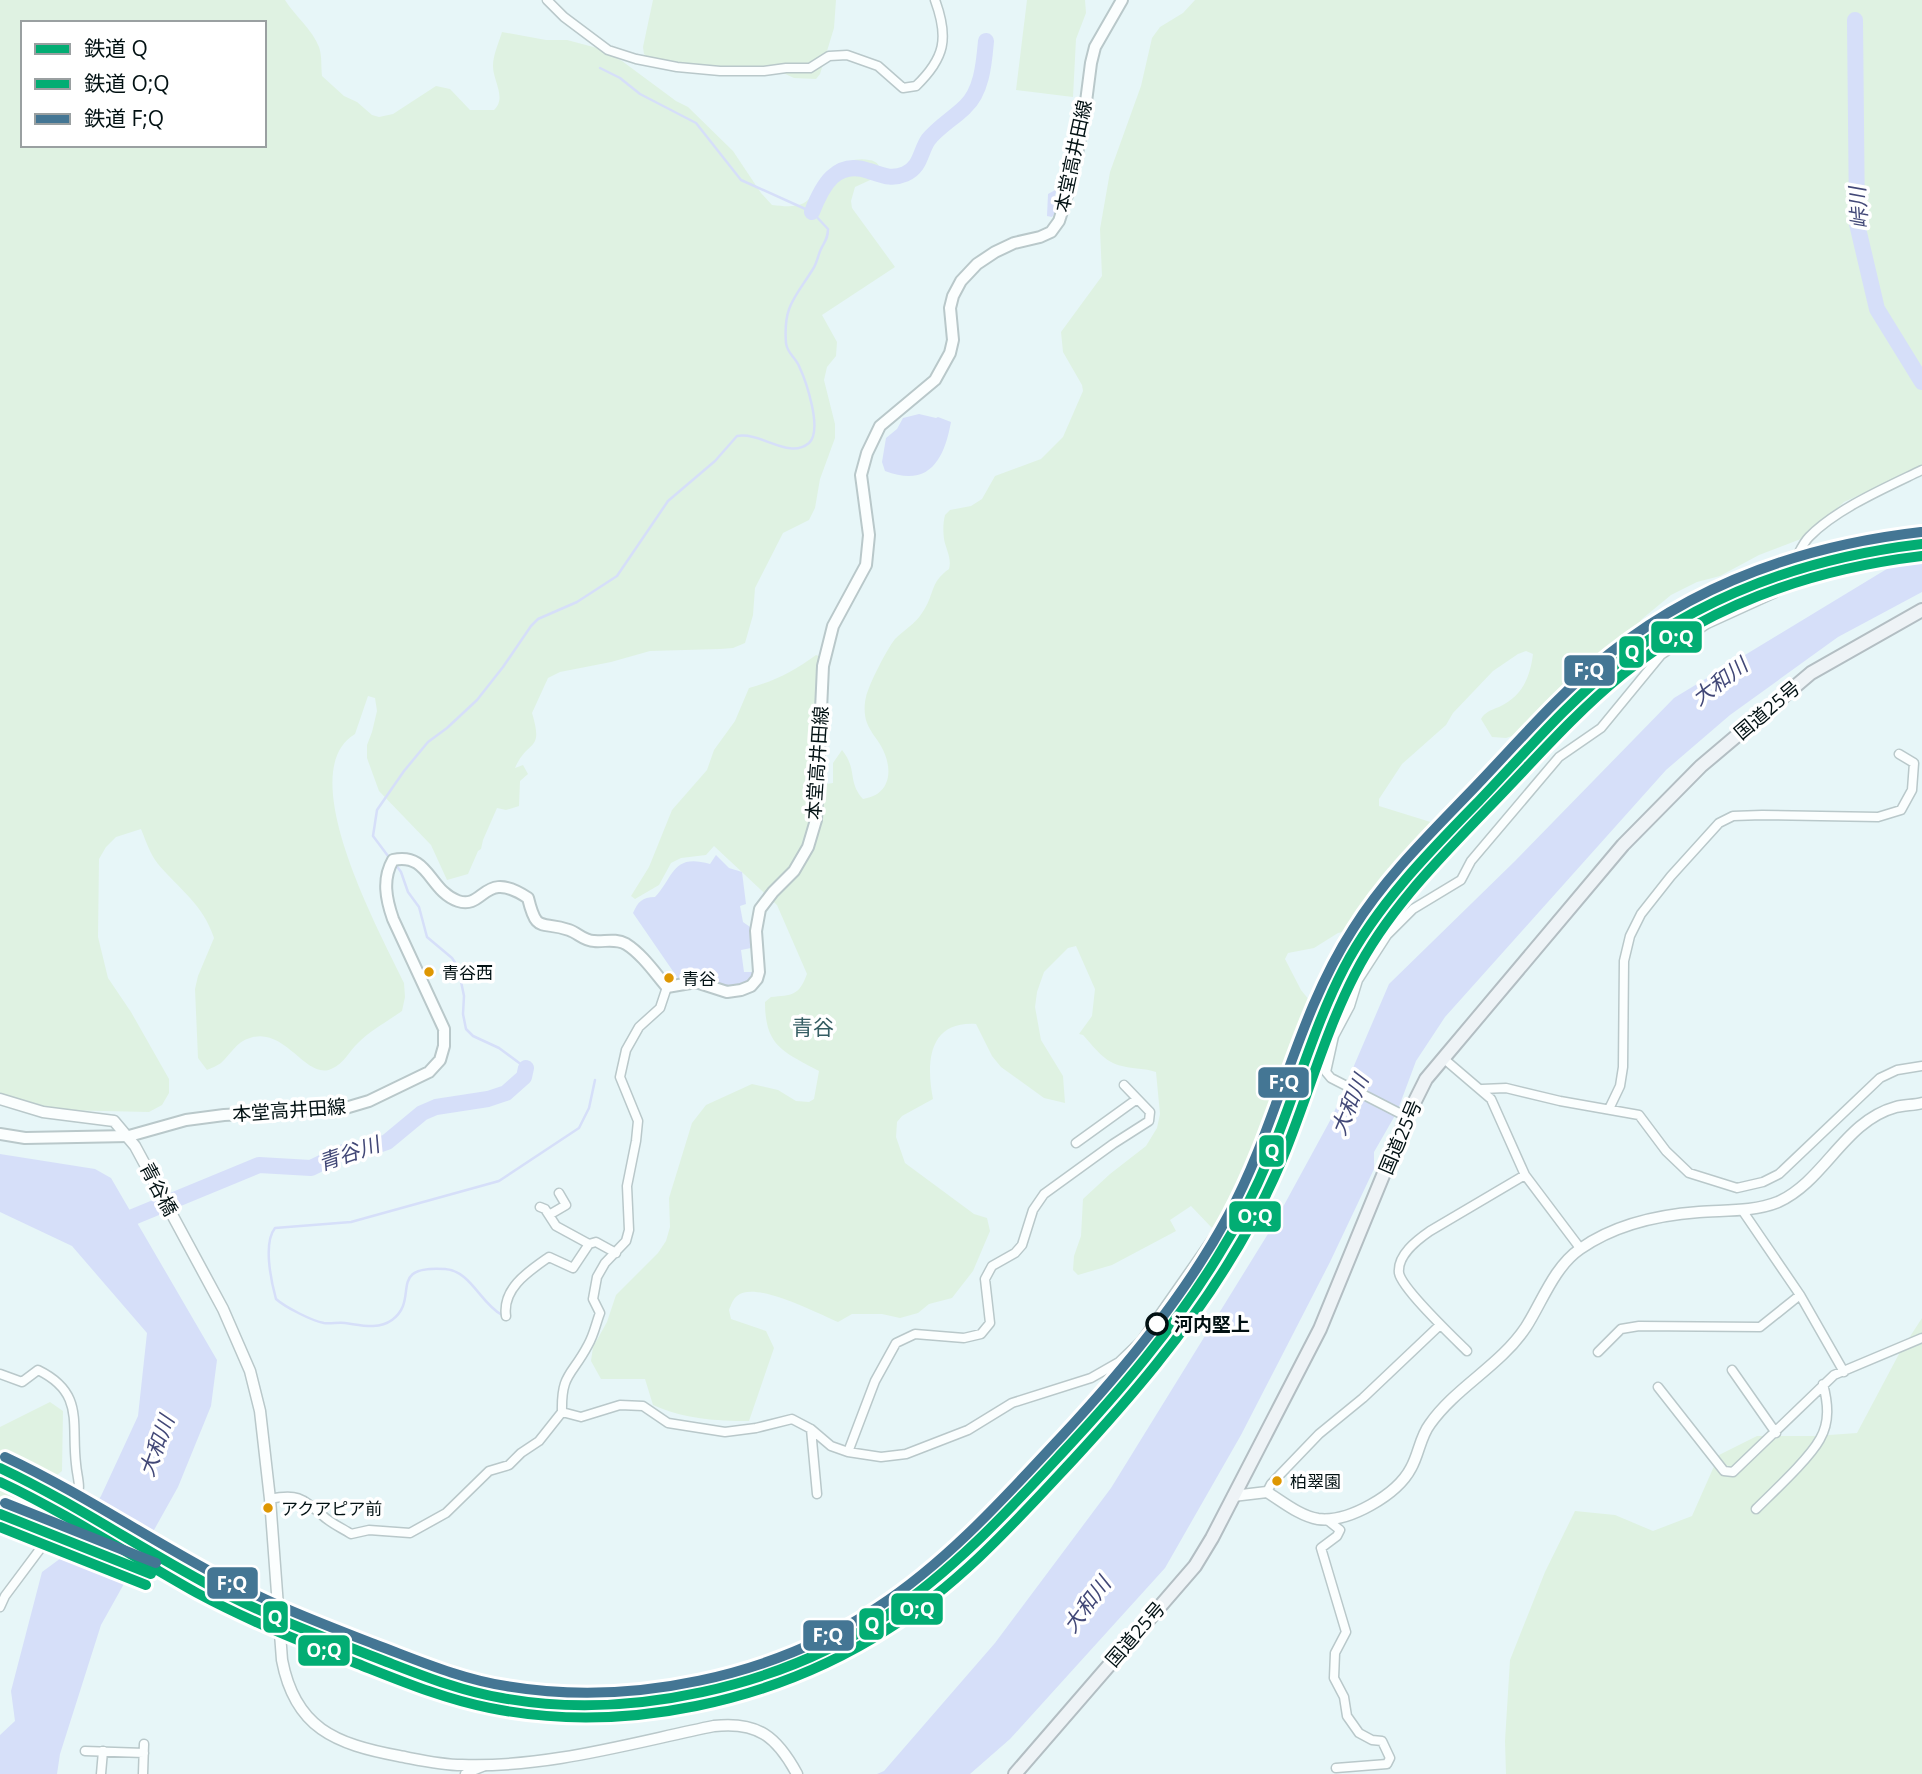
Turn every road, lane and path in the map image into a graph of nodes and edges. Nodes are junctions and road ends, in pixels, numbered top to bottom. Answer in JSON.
{"nodes":[{"id":1,"x":547,"y":0,"type":"edge"},
{"id":2,"x":935,"y":0,"type":"edge"},
{"id":3,"x":1122,"y":0,"type":"edge"},
{"id":4,"x":1922,"y":470,"type":"edge"},
{"id":5,"x":1795,"y":560,"type":"tunnel mouth"},
{"id":6,"x":1775,"y":593,"type":"tunnel mouth"},
{"id":7,"x":1922,"y":610,"type":"edge"},
{"id":8,"x":1899,"y":754,"type":"dead end"},
{"id":9,"x":1358,"y":980,"type":"junction"},
{"id":10,"x":667,"y":987,"type":"junction"},
{"id":11,"x":1443,"y":1058,"type":"junction"},
{"id":12,"x":1922,"y":1066,"type":"edge"},
{"id":13,"x":1124,"y":1085,"type":"dead end"},
{"id":14,"x":1482,"y":1089,"type":"junction"},
{"id":15,"x":1137,"y":1098,"type":"junction"},
{"id":16,"x":0,"y":1099,"type":"edge"},
{"id":17,"x":1922,"y":1103,"type":"edge"},
{"id":18,"x":1609,"y":1110,"type":"junction"},
{"id":19,"x":1407,"y":1117,"type":"junction"},
{"id":20,"x":0,"y":1134,"type":"edge"},
{"id":21,"x":132,"y":1141,"type":"junction"},
{"id":22,"x":1076,"y":1143,"type":"dead end"},
{"id":23,"x":1525,"y":1175,"type":"junction"},
{"id":24,"x":559,"y":1193,"type":"dead end"},
{"id":25,"x":540,"y":1207,"type":"dead end"},
{"id":26,"x":1742,"y":1210,"type":"junction"},
{"id":27,"x":549,"y":1215,"type":"junction"},
{"id":28,"x":589,"y":1244,"type":"junction"},
{"id":29,"x":1580,"y":1248,"type":"junction"},
{"id":30,"x":616,"y":1253,"type":"junction"},
{"id":31,"x":1800,"y":1295,"type":"junction"},
{"id":32,"x":506,"y":1316,"type":"dead end"},
{"id":33,"x":1440,"y":1325,"type":"junction"},
{"id":34,"x":1922,"y":1338,"type":"edge"},
{"id":35,"x":1467,"y":1351,"type":"dead end"},
{"id":36,"x":1598,"y":1352,"type":"dead end"},
{"id":37,"x":1732,"y":1370,"type":"dead end"},
{"id":38,"x":1844,"y":1371,"type":"junction"},
{"id":39,"x":0,"y":1374,"type":"edge"},
{"id":40,"x":1823,"y":1384,"type":"junction"},
{"id":41,"x":1658,"y":1387,"type":"dead end"},
{"id":42,"x":562,"y":1412,"type":"junction"},
{"id":43,"x":811,"y":1429,"type":"junction"},
{"id":44,"x":1776,"y":1433,"type":"junction"},
{"id":45,"x":848,"y":1452,"type":"junction"},
{"id":46,"x":1267,"y":1492,"type":"junction"},
{"id":47,"x":817,"y":1494,"type":"dead end"},
{"id":48,"x":1233,"y":1496,"type":"junction"},
{"id":49,"x":270,"y":1499,"type":"junction"},
{"id":50,"x":1756,"y":1510,"type":"dead end"},
{"id":51,"x":1326,"y":1519,"type":"junction"},
{"id":52,"x":0,"y":1607,"type":"edge"},
{"id":53,"x":85,"y":1751,"type":"dead end"},
{"id":54,"x":103,"y":1751,"type":"junction"},
{"id":55,"x":487,"y":1765,"type":"junction"},
{"id":56,"x":1336,"y":1768,"type":"dead end"},
{"id":57,"x":102,"y":1774,"type":"edge"},
{"id":58,"x":144,"y":1774,"type":"edge"},
{"id":59,"x":465,"y":1774,"type":"edge"},
{"id":60,"x":797,"y":1774,"type":"edge"},
{"id":61,"x":1015,"y":1774,"type":"edge"}],
"edges":[{"from":1,"to":2,"type":"street"},
{"from":3,"to":10,"type":"main road","name":"本堂高井田線"},
{"from":4,"to":5,"type":"street"},
{"from":6,"to":9,"type":"street"},
{"from":7,"to":11,"type":"highway","name":"国道25号"},
{"from":8,"to":18,"type":"street"},
{"from":9,"to":19,"type":"street"},
{"from":9,"to":45,"type":"street"},
{"from":10,"to":21,"type":"main road","name":"本堂高井田線"},
{"from":10,"to":30,"type":"street"},
{"from":11,"to":14,"type":"street"},
{"from":11,"to":19,"type":"highway","name":"国道25号"},
{"from":12,"to":18,"type":"street"},
{"from":13,"to":15,"type":"street"},
{"from":14,"to":18,"type":"street"},
{"from":14,"to":23,"type":"street"},
{"from":15,"to":22,"type":"street"},
{"from":15,"to":45,"type":"street"},
{"from":16,"to":21,"type":"street"},
{"from":17,"to":26,"type":"street"},
{"from":19,"to":48,"type":"highway","name":"国道25号"},
{"from":20,"to":21,"type":"main road","name":"本堂高井田線"},
{"from":21,"to":49,"type":"street","name":"青谷橋"},
{"from":23,"to":29,"type":"street"},
{"from":23,"to":33,"type":"street"},
{"from":24,"to":27,"type":"street"},
{"from":25,"to":27,"type":"street"},
{"from":26,"to":29,"type":"street"},
{"from":26,"to":31,"type":"street"},
{"from":27,"to":28,"type":"street"},
{"from":28,"to":30,"type":"street"},
{"from":28,"to":32,"type":"street"},
{"from":29,"to":51,"type":"street"},
{"from":30,"to":42,"type":"street"},
{"from":31,"to":36,"type":"street"},
{"from":31,"to":38,"type":"street"},
{"from":33,"to":35,"type":"street"},
{"from":33,"to":46,"type":"street"},
{"from":34,"to":38,"type":"street"},
{"from":37,"to":44,"type":"street"},
{"from":38,"to":40,"type":"street"},
{"from":39,"to":52,"type":"street"},
{"from":40,"to":44,"type":"street"},
{"from":40,"to":50,"type":"street"},
{"from":41,"to":44,"type":"street"},
{"from":42,"to":43,"type":"street"},
{"from":42,"to":49,"type":"street"},
{"from":43,"to":45,"type":"street"},
{"from":43,"to":47,"type":"street"},
{"from":46,"to":48,"type":"street"},
{"from":46,"to":51,"type":"street"},
{"from":48,"to":61,"type":"highway","name":"国道25号"},
{"from":49,"to":55,"type":"street","name":"青谷橋"},
{"from":51,"to":56,"type":"street"},
{"from":53,"to":54,"type":"street"},
{"from":54,"to":57,"type":"street"},
{"from":54,"to":58,"type":"street"},
{"from":55,"to":59,"type":"street"},
{"from":55,"to":60,"type":"street","name":"青谷橋"}]}
